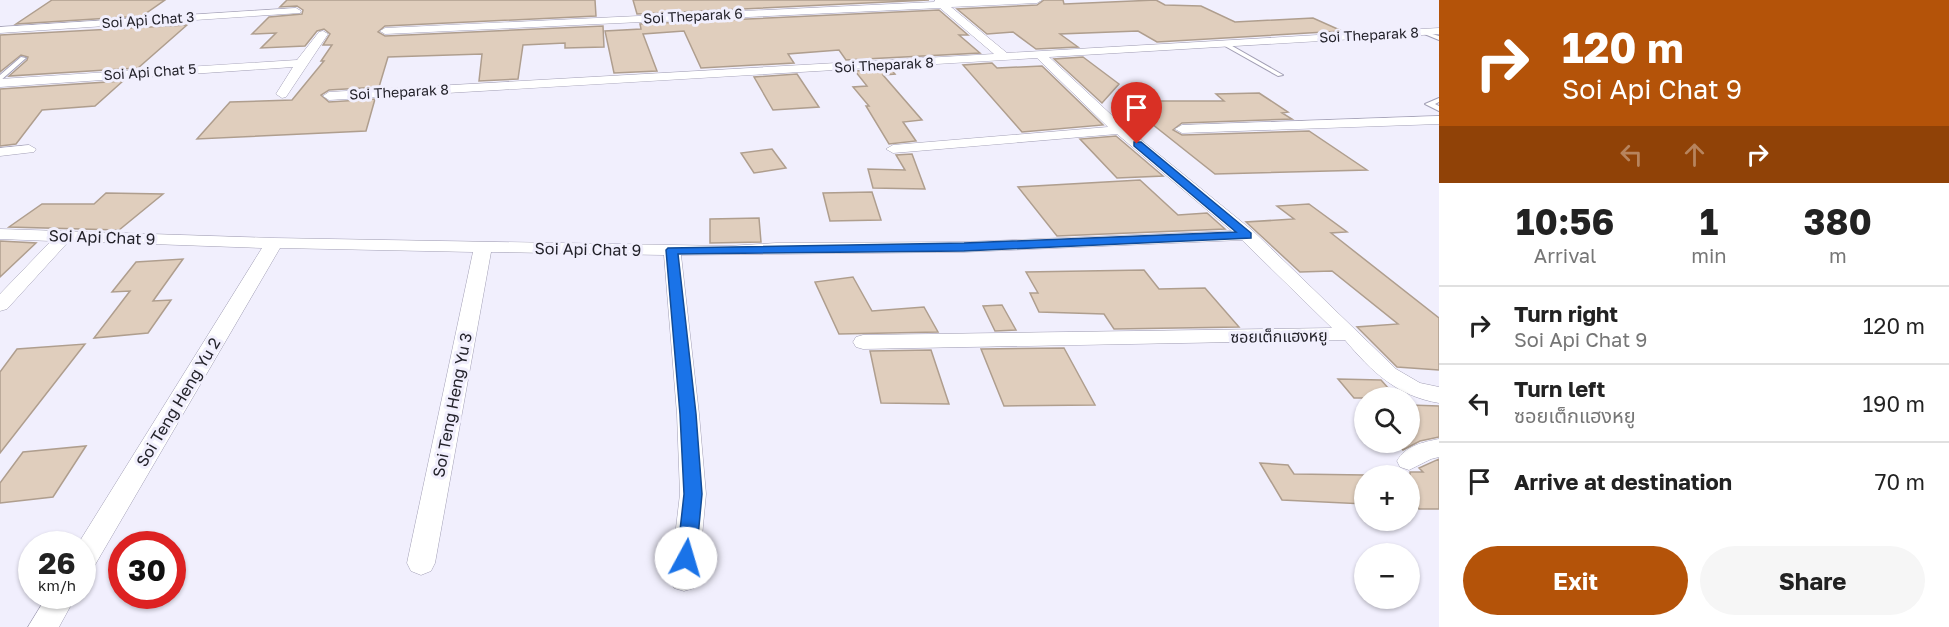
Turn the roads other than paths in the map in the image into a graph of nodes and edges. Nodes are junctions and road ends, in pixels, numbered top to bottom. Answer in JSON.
{"nodes":[{"id":1,"x":1037,"y":0,"type":"edge"},
{"id":2,"x":939,"y":2,"type":"edge"},
{"id":3,"x":296,"y":11,"type":"dead end"},
{"id":4,"x":0,"y":30,"type":"edge"},
{"id":5,"x":385,"y":31,"type":"dead end"},
{"id":6,"x":1439,"y":31,"type":"edge"},
{"id":7,"x":1424,"y":32,"type":"junction"},
{"id":8,"x":323,"y":34,"type":"dead end"},
{"id":9,"x":1439,"y":38,"type":"edge"},
{"id":10,"x":1225,"y":44,"type":"junction"},
{"id":11,"x":1041,"y":56,"type":"junction"},
{"id":12,"x":23,"y":58,"type":"dead end"},
{"id":13,"x":1006,"y":58,"type":"junction"},
{"id":14,"x":301,"y":63,"type":"junction"},
{"id":15,"x":1280,"y":75,"type":"dead end"},
{"id":16,"x":0,"y":81,"type":"edge"},
{"id":17,"x":282,"y":94,"type":"dead end"},
{"id":18,"x":329,"y":96,"type":"dead end"},
{"id":19,"x":1439,"y":100,"type":"edge"},
{"id":20,"x":1439,"y":109,"type":"edge"},
{"id":21,"x":1439,"y":120,"type":"edge"},
{"id":22,"x":1182,"y":129,"type":"dead end"},
{"id":23,"x":1121,"y":130,"type":"junction"},
{"id":24,"x":29,"y":149,"type":"dead end"},
{"id":25,"x":893,"y":149,"type":"dead end"},
{"id":26,"x":0,"y":152,"type":"edge"},
{"id":27,"x":0,"y":234,"type":"edge"},
{"id":28,"x":66,"y":235,"type":"junction"},
{"id":29,"x":1247,"y":236,"type":"junction"},
{"id":30,"x":274,"y":243,"type":"junction"},
{"id":31,"x":483,"y":246,"type":"junction"},
{"id":32,"x":672,"y":250,"type":"junction"},
{"id":33,"x":0,"y":305,"type":"edge"},
{"id":34,"x":1350,"y":334,"type":"junction"},
{"id":35,"x":863,"y":342,"type":"dead end"},
{"id":36,"x":1439,"y":395,"type":"edge"},
{"id":37,"x":1439,"y":448,"type":"edge"},
{"id":38,"x":1409,"y":461,"type":"dead end"},
{"id":39,"x":96,"y":539,"type":"edge"},
{"id":40,"x":421,"y":564,"type":"dead end"},
{"id":41,"x":684,"y":579,"type":"dead end"},
{"id":42,"x":54,"y":609,"type":"edge"},
{"id":43,"x":43,"y":627,"type":"edge"}],
"edges":[{"from":1,"to":2,"type":"street","name":"Soi Theparak 6"},
{"from":2,"to":5,"type":"street","name":"Soi Theparak 6"},
{"from":2,"to":13,"type":"street"},
{"from":3,"to":4,"type":"street","name":"Soi Api Chat 3"},
{"from":6,"to":7,"type":"street","name":"Soi Theparak 8"},
{"from":7,"to":9,"type":"lane"},
{"from":7,"to":10,"type":"street","name":"Soi Theparak 8"},
{"from":8,"to":14,"type":"street"},
{"from":10,"to":11,"type":"street","name":"Soi Theparak 8"},
{"from":10,"to":15,"type":"lane"},
{"from":11,"to":13,"type":"street","name":"Soi Theparak 8"},
{"from":11,"to":23,"type":"street","name":"ซอยเต็กแฮงหยู"},
{"from":12,"to":16,"type":"lane"},
{"from":13,"to":18,"type":"street","name":"Soi Theparak 8"},
{"from":14,"to":16,"type":"street","name":"Soi Api Chat 5"},
{"from":14,"to":17,"type":"street"},
{"from":19,"to":20,"type":"lane"},
{"from":21,"to":22,"type":"street"},
{"from":23,"to":25,"type":"street"},
{"from":23,"to":29,"type":"street","name":"ซอยเต็กแฮงหยู"},
{"from":24,"to":26,"type":"street"},
{"from":27,"to":28,"type":"street","name":"Soi Api Chat 9"},
{"from":28,"to":30,"type":"street","name":"Soi Api Chat 9"},
{"from":28,"to":33,"type":"street"},
{"from":29,"to":32,"type":"street","name":"Soi Api Chat 9"},
{"from":29,"to":34,"type":"street","name":"ซอยเต็กแฮงหยู"},
{"from":30,"to":31,"type":"street","name":"Soi Api Chat 9"},
{"from":30,"to":39,"type":"street","name":"Soi Teng Heng Yu 2"},
{"from":31,"to":32,"type":"street","name":"Soi Api Chat 9"},
{"from":31,"to":40,"type":"street","name":"Soi Teng Heng Yu 3"},
{"from":32,"to":41,"type":"street"},
{"from":34,"to":35,"type":"street","name":"ซอยเต็กแฮงหยู"},
{"from":34,"to":36,"type":"street"},
{"from":37,"to":38,"type":"street"},
{"from":42,"to":43,"type":"street"}]}
